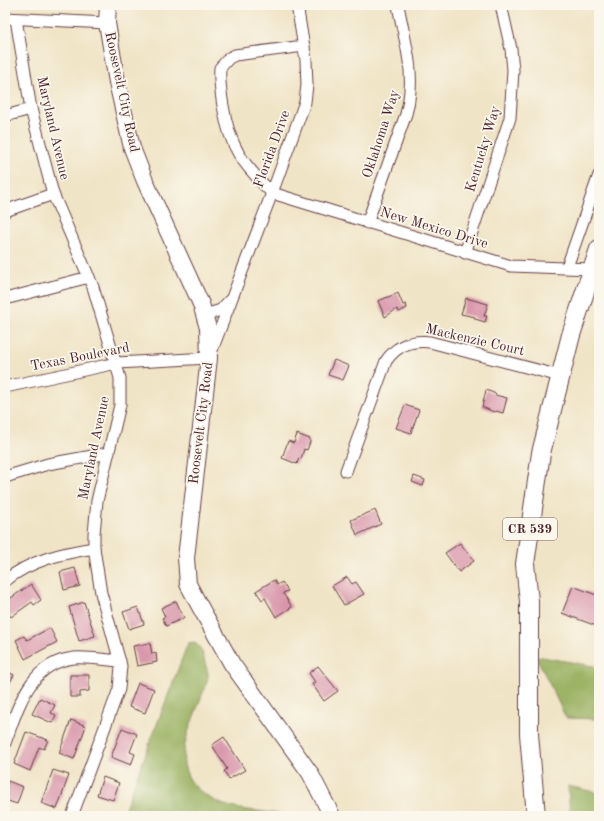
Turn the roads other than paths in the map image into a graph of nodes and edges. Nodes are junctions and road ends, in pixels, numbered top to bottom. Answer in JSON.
{"nodes":[{"id":1,"x":108,"y":5,"type":"edge"},
{"id":2,"x":297,"y":5,"type":"edge"},
{"id":3,"x":398,"y":5,"type":"edge"},
{"id":4,"x":501,"y":5,"type":"edge"},
{"id":5,"x":11,"y":18,"type":"edge"},
{"id":6,"x":107,"y":23,"type":"junction"},
{"id":7,"x":304,"y":46,"type":"junction"},
{"id":8,"x":31,"y":110,"type":"junction"},
{"id":9,"x":5,"y":116,"type":"edge"},
{"id":10,"x":599,"y":176,"type":"edge"},
{"id":11,"x":272,"y":193,"type":"junction"},
{"id":12,"x":53,"y":194,"type":"junction"},
{"id":13,"x":5,"y":211,"type":"edge"},
{"id":14,"x":367,"y":223,"type":"junction"},
{"id":15,"x":599,"y":249,"type":"edge"},
{"id":16,"x":465,"y":253,"type":"junction"},
{"id":17,"x":567,"y":268,"type":"junction"},
{"id":18,"x":592,"y":268,"type":"junction"},
{"id":19,"x":88,"y":277,"type":"junction"},
{"id":20,"x":232,"y":297,"type":"junction"},
{"id":21,"x":5,"y":299,"type":"edge"},
{"id":22,"x":205,"y":315,"type":"junction"},
{"id":23,"x":209,"y":358,"type":"junction"},
{"id":24,"x":117,"y":363,"type":"junction"},
{"id":25,"x":560,"y":376,"type":"junction"},
{"id":26,"x":5,"y":387,"type":"edge"},
{"id":27,"x":109,"y":453,"type":"junction"},
{"id":28,"x":346,"y":471,"type":"dead end"},
{"id":29,"x":5,"y":477,"type":"edge"},
{"id":30,"x":94,"y":548,"type":"junction"},
{"id":31,"x":5,"y":581,"type":"edge"},
{"id":32,"x":120,"y":661,"type":"junction"},
{"id":33,"x":5,"y":743,"type":"edge"},
{"id":34,"x":72,"y":816,"type":"edge"},
{"id":35,"x":332,"y":816,"type":"edge"},
{"id":36,"x":536,"y":816,"type":"edge"}],
"edges":[{"from":1,"to":6,"type":"street","name":"Roosevelt City Road"},
{"from":2,"to":7,"type":"street","name":"Florida Drive"},
{"from":3,"to":14,"type":"street","name":"Oklahoma Way"},
{"from":4,"to":16,"type":"street","name":"Kentucky Way"},
{"from":5,"to":6,"type":"street"},
{"from":5,"to":8,"type":"street","name":"Maryland Avenue"},
{"from":6,"to":22,"type":"street","name":"Roosevelt City Road"},
{"from":7,"to":11,"type":"street","name":"Florida Drive"},
{"from":7,"to":11,"type":"street"},
{"from":8,"to":9,"type":"street"},
{"from":8,"to":12,"type":"street","name":"Maryland Avenue"},
{"from":10,"to":17,"type":"street"},
{"from":11,"to":14,"type":"street","name":"New Mexico Drive"},
{"from":11,"to":20,"type":"street","name":"Florida Drive"},
{"from":12,"to":13,"type":"street"},
{"from":12,"to":19,"type":"street","name":"Maryland Avenue"},
{"from":14,"to":16,"type":"street","name":"New Mexico Drive"},
{"from":15,"to":18,"type":"main road","number":"CR 539"},
{"from":16,"to":17,"type":"street","name":"New Mexico Drive"},
{"from":17,"to":18,"type":"street","name":"New Mexico Drive"},
{"from":18,"to":25,"type":"main road","number":"CR 539"},
{"from":19,"to":21,"type":"street"},
{"from":19,"to":24,"type":"street","name":"Maryland Avenue"},
{"from":20,"to":22,"type":"street","name":"Florida Drive"},
{"from":20,"to":23,"type":"street","name":"Florida Drive"},
{"from":22,"to":23,"type":"street","name":"Roosevelt City Road"},
{"from":23,"to":24,"type":"street","name":"Texas Boulevard"},
{"from":23,"to":35,"type":"street","name":"Roosevelt City Road"},
{"from":24,"to":26,"type":"street","name":"Texas Boulevard"},
{"from":24,"to":27,"type":"street","name":"Maryland Avenue"},
{"from":25,"to":28,"type":"street","name":"Mackenzie Court"},
{"from":25,"to":36,"type":"main road","number":"CR 539"},
{"from":27,"to":29,"type":"street"},
{"from":27,"to":30,"type":"street","name":"Maryland Avenue"},
{"from":30,"to":31,"type":"street"},
{"from":30,"to":32,"type":"street","name":"Maryland Avenue"},
{"from":32,"to":33,"type":"street"},
{"from":32,"to":34,"type":"street","name":"Maryland Avenue"}]}
